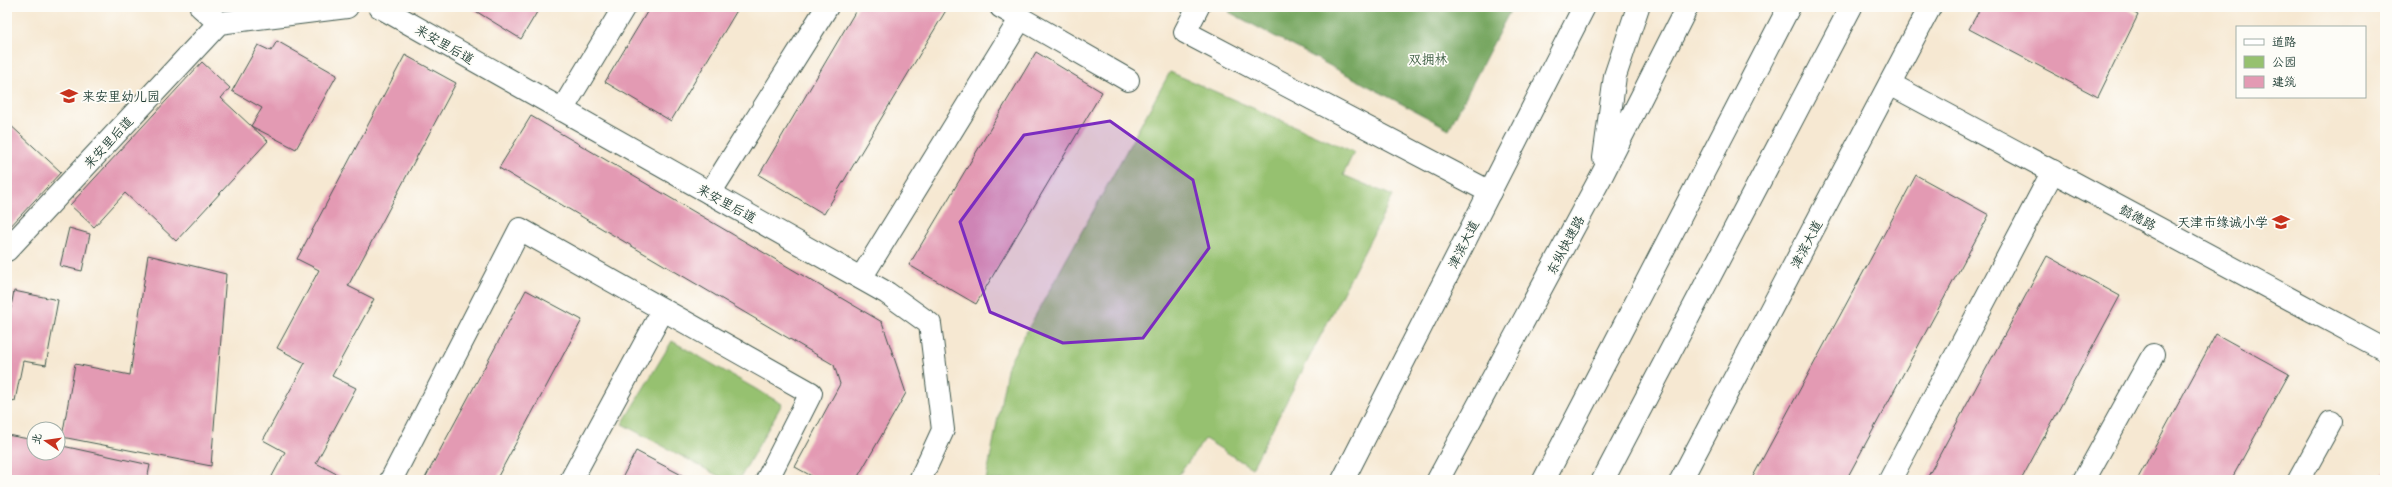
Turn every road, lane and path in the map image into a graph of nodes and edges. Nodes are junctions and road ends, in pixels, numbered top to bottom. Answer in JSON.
{"nodes":[{"id":1,"x":201,"y":7,"type":"edge"},
{"id":2,"x":347,"y":7,"type":"edge"},
{"id":3,"x":380,"y":7,"type":"edge"},
{"id":4,"x":624,"y":7,"type":"edge"},
{"id":5,"x":827,"y":7,"type":"edge"},
{"id":6,"x":1001,"y":7,"type":"edge"},
{"id":7,"x":1198,"y":7,"type":"edge"},
{"id":8,"x":1584,"y":7,"type":"edge"},
{"id":9,"x":1638,"y":7,"type":"edge"},
{"id":10,"x":1687,"y":7,"type":"edge"},
{"id":11,"x":1789,"y":7,"type":"edge"},
{"id":12,"x":1851,"y":7,"type":"edge"},
{"id":13,"x":1930,"y":7,"type":"edge"},
{"id":14,"x":1020,"y":18,"type":"junction"},
{"id":15,"x":219,"y":23,"type":"junction"},
{"id":16,"x":1128,"y":80,"type":"dead end"},
{"id":17,"x":1890,"y":84,"type":"junction"},
{"id":18,"x":562,"y":110,"type":"junction"},
{"id":19,"x":2053,"y":171,"type":"junction"},
{"id":20,"x":1602,"y":175,"type":"junction"},
{"id":21,"x":1490,"y":192,"type":"junction"},
{"id":22,"x":710,"y":193,"type":"junction"},
{"id":23,"x":7,"y":250,"type":"edge"},
{"id":24,"x":861,"y":278,"type":"junction"},
{"id":25,"x":663,"y":310,"type":"junction"},
{"id":26,"x":2385,"y":350,"type":"edge"},
{"id":27,"x":2153,"y":355,"type":"dead end"},
{"id":28,"x":2332,"y":422,"type":"dead end"},
{"id":29,"x":391,"y":480,"type":"edge"},
{"id":30,"x":571,"y":480,"type":"edge"},
{"id":31,"x":768,"y":480,"type":"edge"},
{"id":32,"x":920,"y":480,"type":"edge"},
{"id":33,"x":1343,"y":480,"type":"edge"},
{"id":34,"x":1438,"y":480,"type":"edge"},
{"id":35,"x":1544,"y":480,"type":"edge"},
{"id":36,"x":1603,"y":480,"type":"edge"},
{"id":37,"x":1681,"y":480,"type":"edge"},
{"id":38,"x":1890,"y":480,"type":"edge"},
{"id":39,"x":2084,"y":480,"type":"edge"},
{"id":40,"x":2299,"y":480,"type":"edge"}],
"edges":[{"from":1,"to":15,"type":"main road"},
{"from":2,"to":15,"type":"main road"},
{"from":3,"to":18,"type":"main road","name":"来安里后道"},
{"from":4,"to":18,"type":"main road"},
{"from":5,"to":22,"type":"main road"},
{"from":6,"to":14,"type":"main road"},
{"from":7,"to":21,"type":"main road"},
{"from":8,"to":21,"type":"main road","name":"津滨大道"},
{"from":9,"to":20,"type":"main road"},
{"from":10,"to":20,"type":"main road","name":"东纵快速路"},
{"from":11,"to":35,"type":"main road"},
{"from":12,"to":36,"type":"main road"},
{"from":13,"to":17,"type":"main road","name":"津滨大道"},
{"from":14,"to":16,"type":"main road"},
{"from":14,"to":24,"type":"main road"},
{"from":15,"to":23,"type":"main road","name":"来安里后道"},
{"from":17,"to":19,"type":"main road","name":"懿德路"},
{"from":17,"to":37,"type":"main road","name":"津滨大道"},
{"from":18,"to":22,"type":"main road","name":"来安里后道"},
{"from":19,"to":26,"type":"main road","name":"懿德路"},
{"from":19,"to":38,"type":"main road"},
{"from":20,"to":34,"type":"main road","name":"东纵快速路"},
{"from":21,"to":33,"type":"main road","name":"津滨大道"},
{"from":22,"to":24,"type":"main road","name":"来安里后道"},
{"from":24,"to":32,"type":"main road","name":"来安里后道"},
{"from":25,"to":29,"type":"main road"},
{"from":25,"to":30,"type":"main road"},
{"from":25,"to":31,"type":"main road"},
{"from":27,"to":39,"type":"main road"},
{"from":28,"to":40,"type":"main road"}]}
